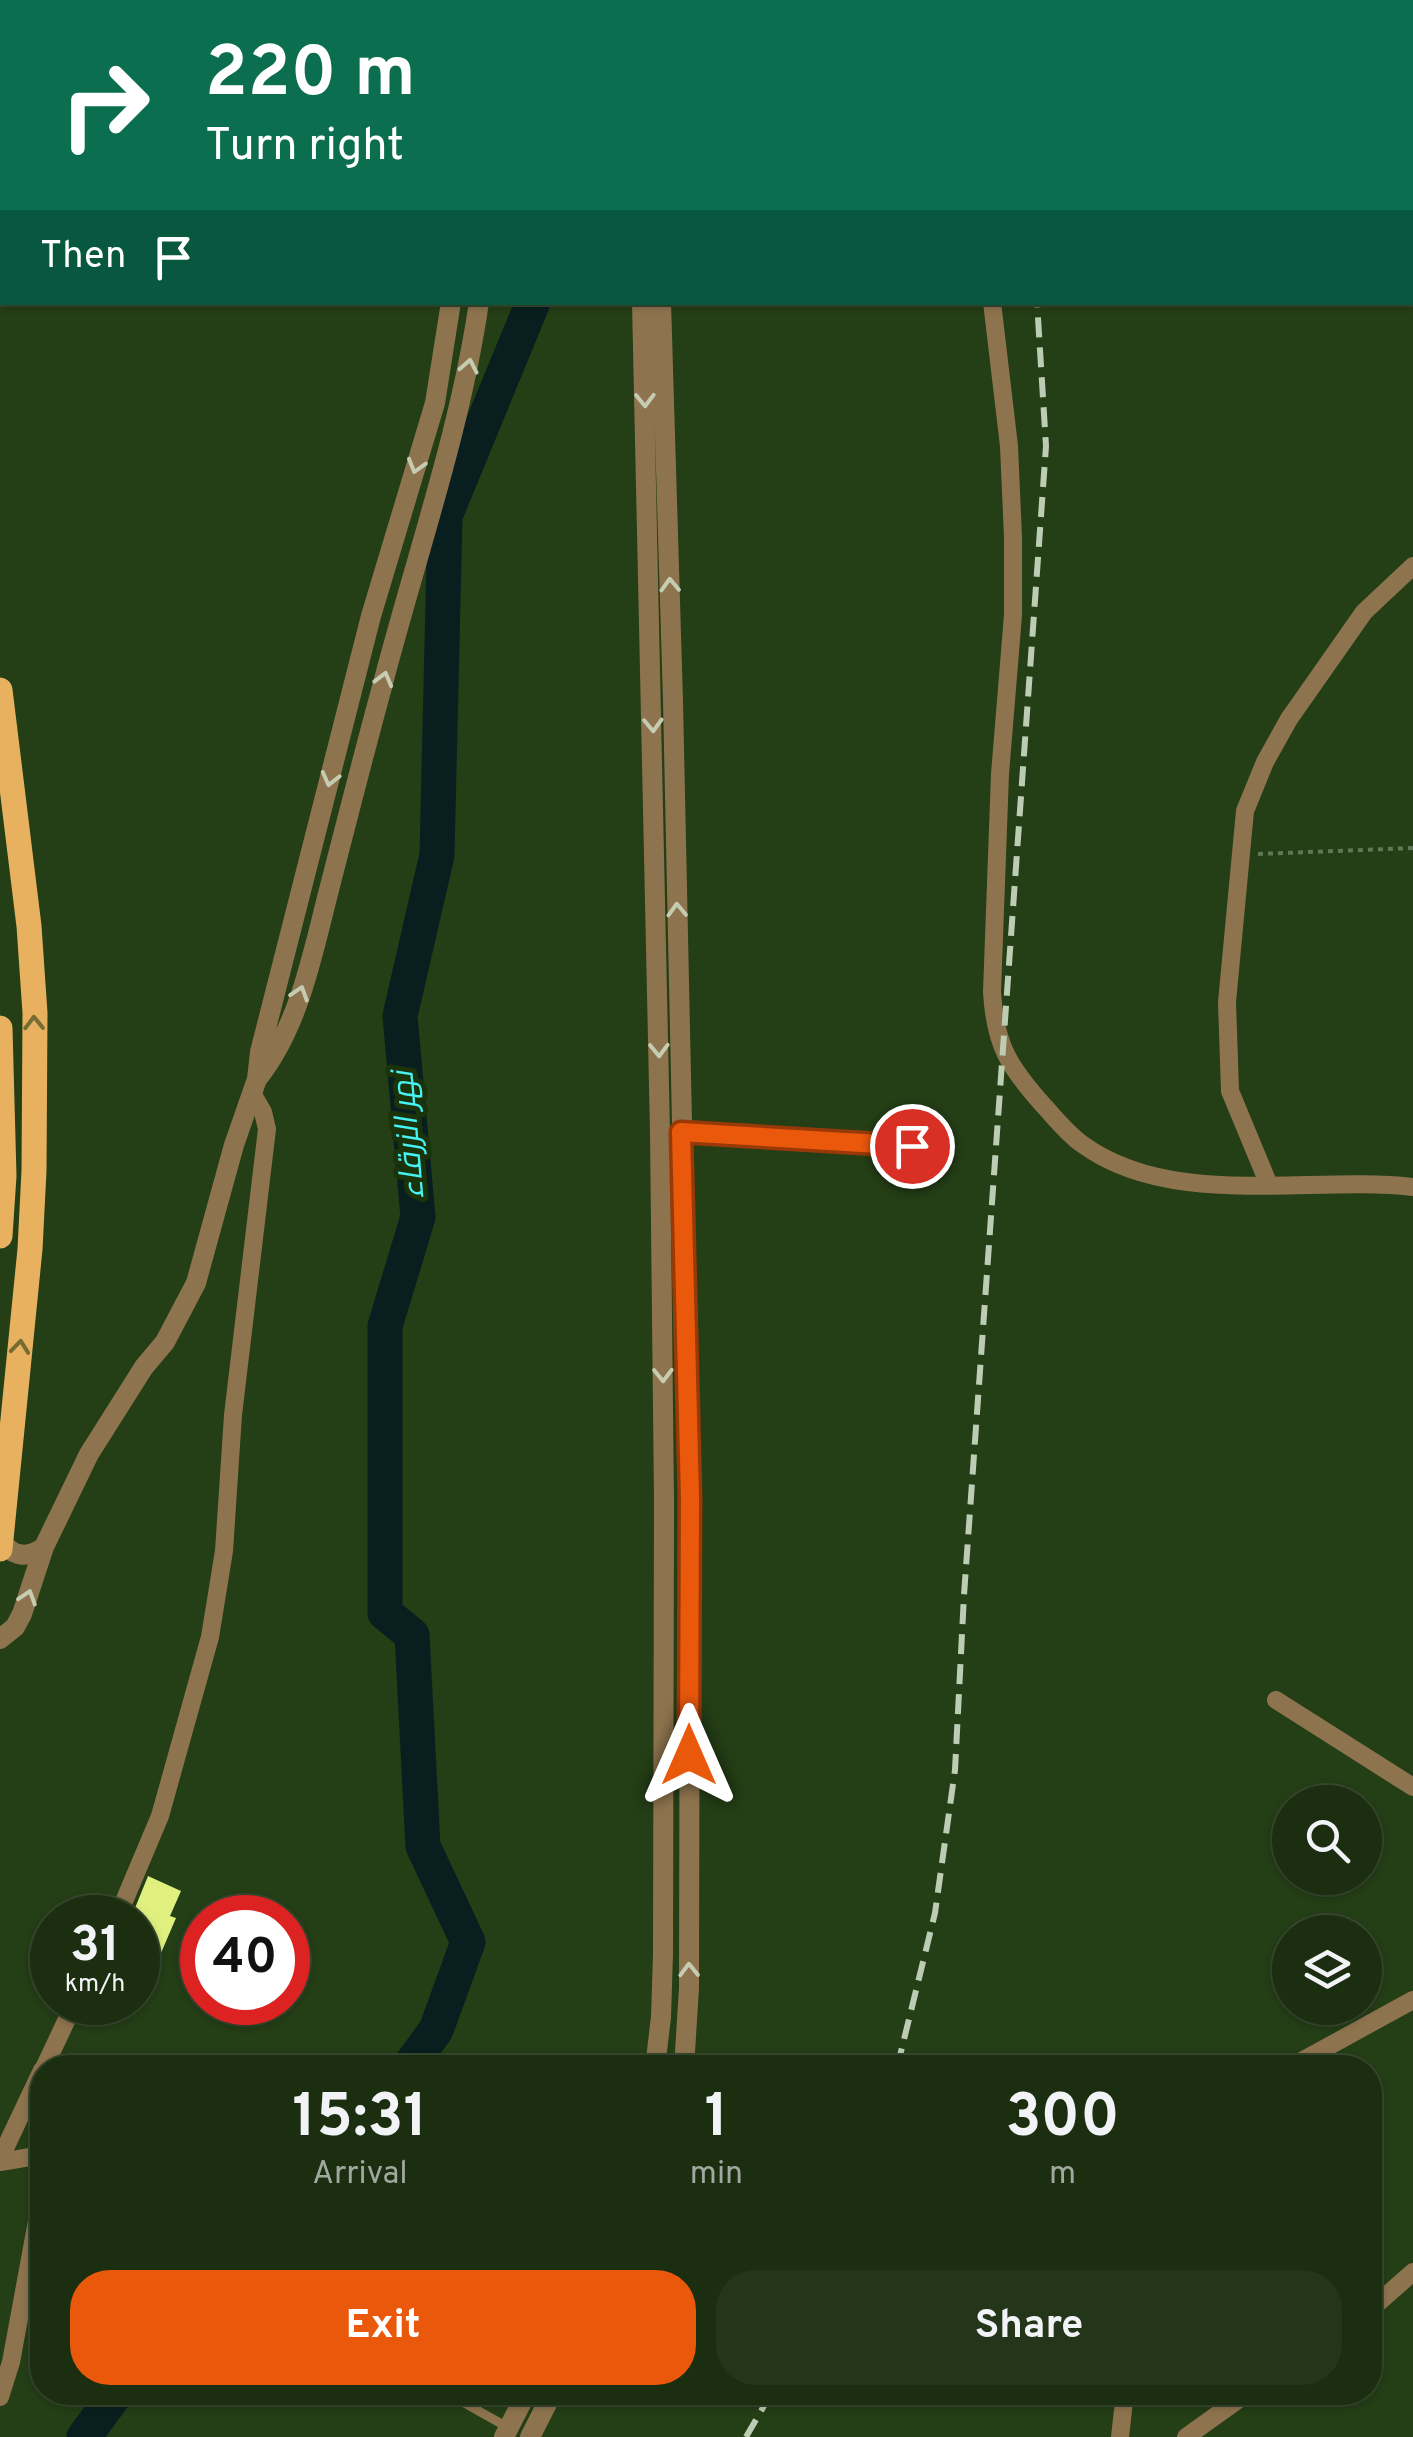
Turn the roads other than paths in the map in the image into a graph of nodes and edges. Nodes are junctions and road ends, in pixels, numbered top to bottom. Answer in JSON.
{"nodes":[{"id":1,"x":451,"y":305,"type":"edge"},
{"id":2,"x":480,"y":305,"type":"edge"},
{"id":3,"x":642,"y":305,"type":"edge"},
{"id":4,"x":661,"y":305,"type":"edge"},
{"id":5,"x":992,"y":305,"type":"edge"},
{"id":6,"x":1413,"y":566,"type":"edge"},
{"id":7,"x":0,"y":690,"type":"edge"},
{"id":8,"x":0,"y":1028,"type":"edge"},
{"id":9,"x":254,"y":1086,"type":"junction"},
{"id":10,"x":671,"y":1132,"type":"junction"},
{"id":11,"x":912,"y":1146,"type":"dead end"},
{"id":12,"x":1269,"y":1185,"type":"junction"},
{"id":13,"x":1413,"y":1186,"type":"edge"},
{"id":14,"x":0,"y":1236,"type":"edge"},
{"id":15,"x":690,"y":1498,"type":"junction"},
{"id":16,"x":664,"y":1500,"type":"junction"},
{"id":17,"x":0,"y":1545,"type":"edge"},
{"id":18,"x":44,"y":1546,"type":"junction"},
{"id":19,"x":0,"y":1640,"type":"edge"},
{"id":20,"x":1276,"y":1700,"type":"dead end"},
{"id":21,"x":1413,"y":1786,"type":"edge"},
{"id":22,"x":127,"y":1895,"type":"edge"},
{"id":23,"x":1413,"y":2000,"type":"edge"},
{"id":24,"x":64,"y":2025,"type":"edge"},
{"id":25,"x":50,"y":2055,"type":"edge"},
{"id":26,"x":657,"y":2055,"type":"edge"},
{"id":27,"x":685,"y":2055,"type":"edge"},
{"id":28,"x":1312,"y":2055,"type":"edge"},
{"id":29,"x":30,"y":2097,"type":"edge"},
{"id":30,"x":30,"y":2156,"type":"edge"},
{"id":31,"x":0,"y":2160,"type":"edge"},
{"id":32,"x":30,"y":2259,"type":"edge"},
{"id":33,"x":1413,"y":2272,"type":"edge"},
{"id":34,"x":1382,"y":2299,"type":"edge"},
{"id":35,"x":0,"y":2397,"type":"edge"},
{"id":36,"x":467,"y":2405,"type":"edge"},
{"id":37,"x":524,"y":2405,"type":"edge"},
{"id":38,"x":542,"y":2405,"type":"edge"},
{"id":39,"x":1123,"y":2405,"type":"edge"},
{"id":40,"x":1231,"y":2405,"type":"edge"},
{"id":41,"x":517,"y":2435,"type":"edge"},
{"id":42,"x":1120,"y":2437,"type":"edge"},
{"id":43,"x":1186,"y":2437,"type":"edge"}],
"edges":[{"from":1,"to":9,"type":"street","one_way":true},
{"from":9,"to":2,"type":"street","one_way":true},
{"from":3,"to":10,"type":"street","one_way":true},
{"from":10,"to":4,"type":"street","one_way":true},
{"from":5,"to":12,"type":"street"},
{"from":6,"to":12,"type":"street"},
{"from":17,"to":7,"type":"main road","one_way":true},
{"from":8,"to":14,"type":"main road"},
{"from":9,"to":18,"type":"street"},
{"from":9,"to":22,"type":"street"},
{"from":10,"to":11,"type":"lane"},
{"from":10,"to":15,"type":"street"},
{"from":10,"to":16,"type":"street","one_way":true},
{"from":12,"to":13,"type":"street"},
{"from":15,"to":16,"type":"street"},
{"from":27,"to":15,"type":"street","one_way":true},
{"from":16,"to":26,"type":"street"},
{"from":17,"to":18,"type":"street"},
{"from":19,"to":18,"type":"street","one_way":true},
{"from":20,"to":21,"type":"street"},
{"from":23,"to":28,"type":"street"},
{"from":24,"to":25,"type":"street"},
{"from":29,"to":31,"type":"street"},
{"from":30,"to":31,"type":"street"},
{"from":32,"to":35,"type":"street"},
{"from":33,"to":34,"type":"street"},
{"from":36,"to":41,"type":"lane"},
{"from":37,"to":41,"type":"street"},
{"from":38,"to":41,"type":"street"},
{"from":39,"to":42,"type":"street"},
{"from":40,"to":43,"type":"street"}]}
